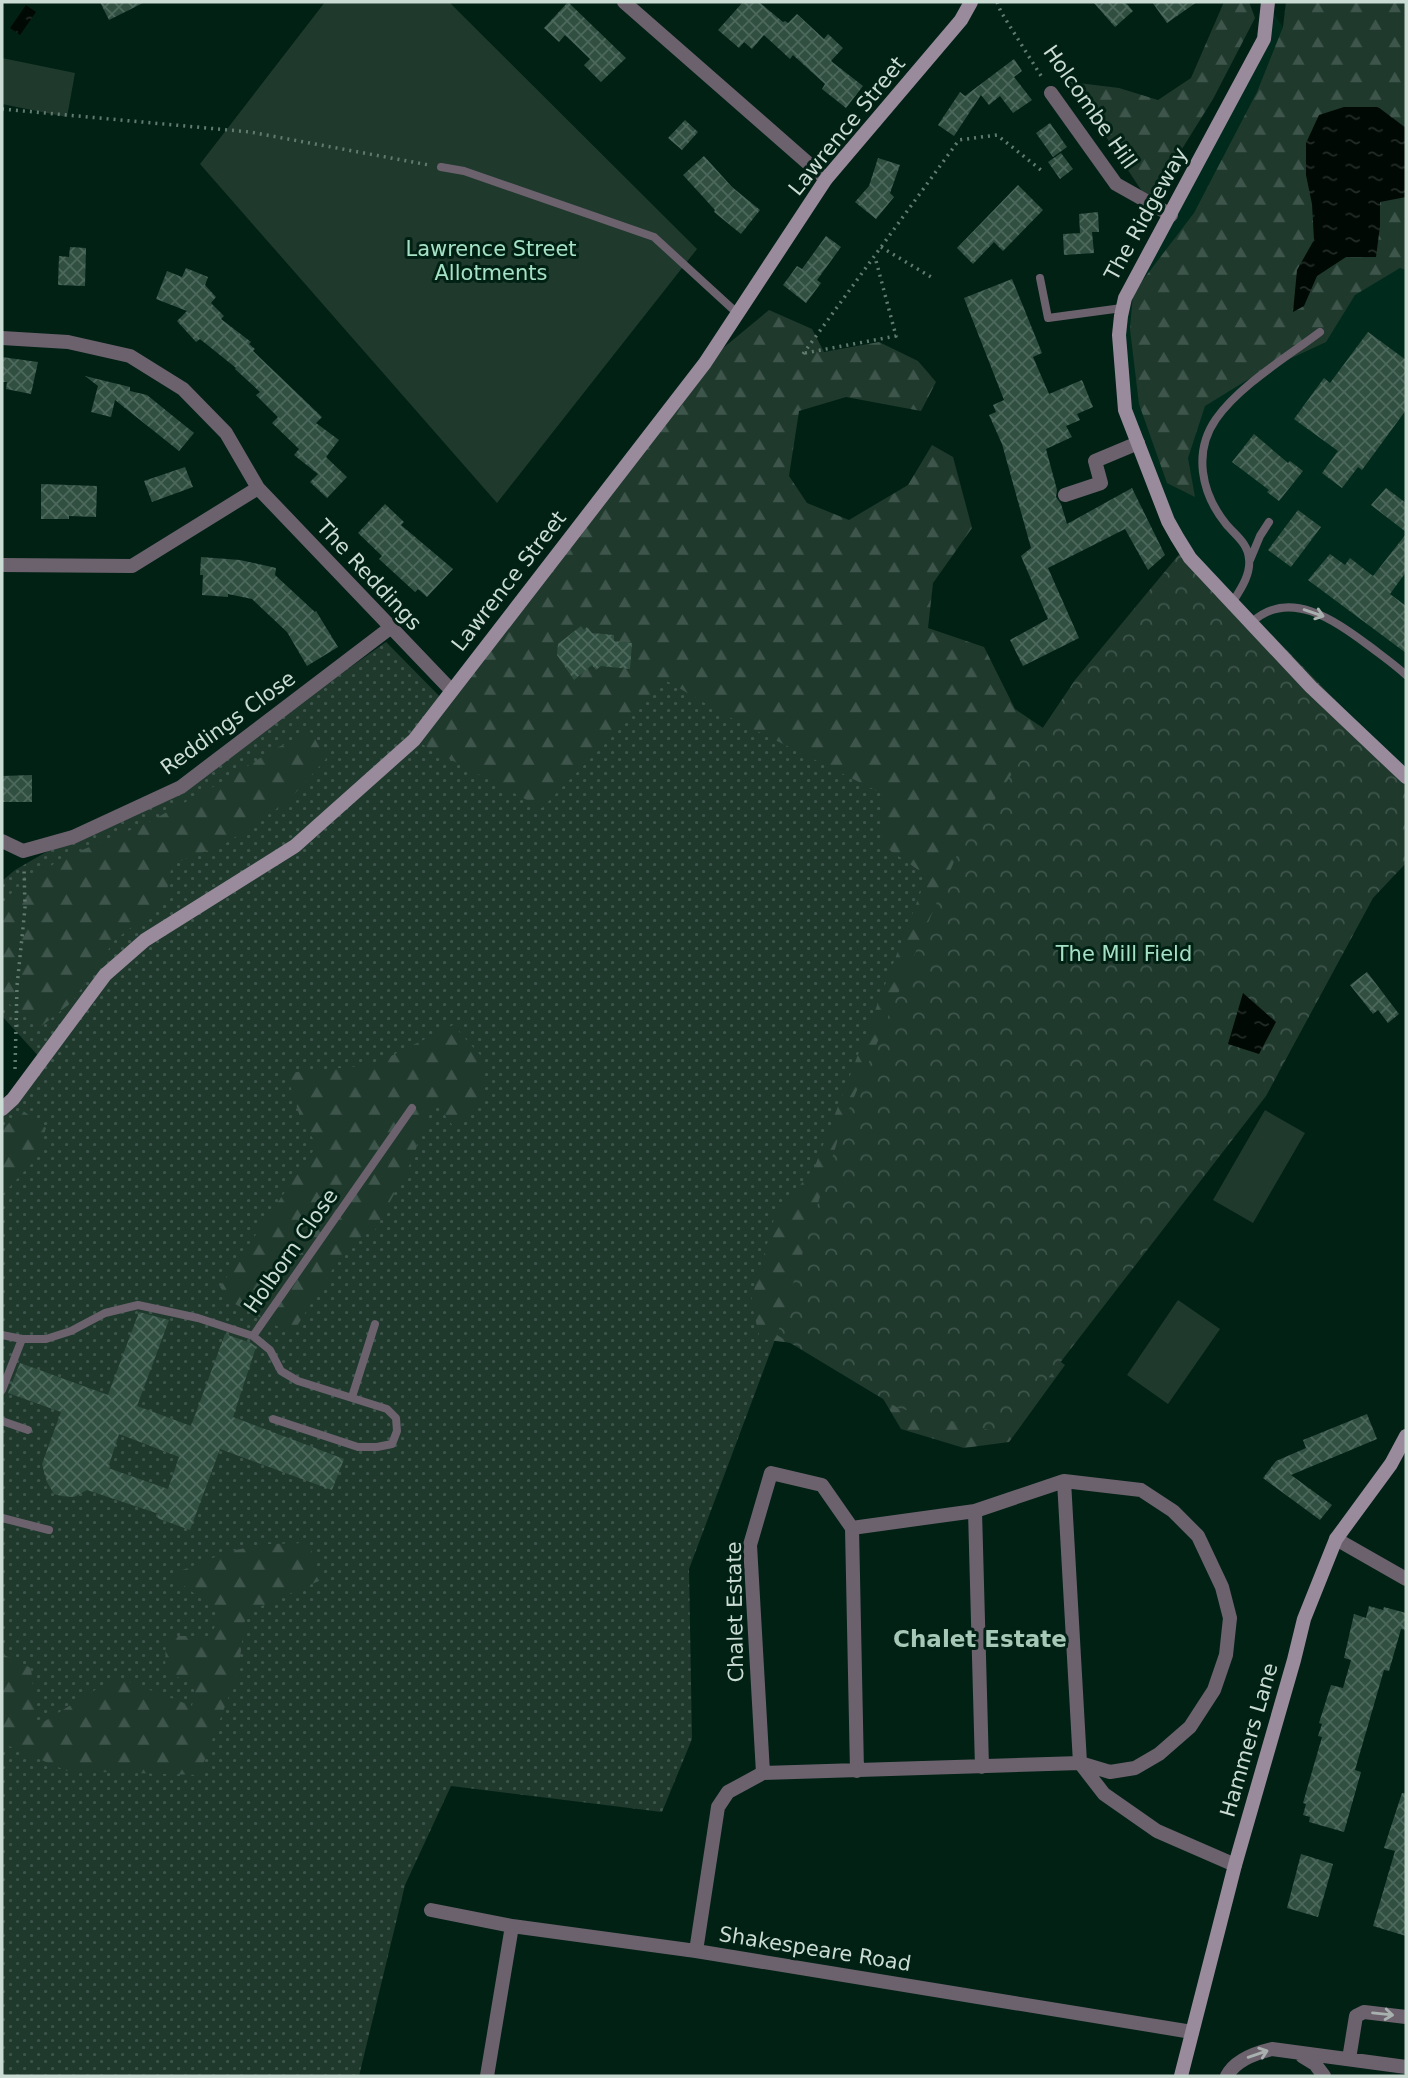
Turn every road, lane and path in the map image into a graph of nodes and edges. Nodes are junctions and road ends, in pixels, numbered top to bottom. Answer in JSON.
{"nodes":[{"id":1,"x":624,"y":2,"type":"edge"},
{"id":2,"x":971,"y":2,"type":"edge"},
{"id":3,"x":997,"y":2,"type":"edge"},
{"id":4,"x":1268,"y":2,"type":"edge"},
{"id":5,"x":1051,"y":93,"type":"joint"},
{"id":6,"x":2,"y":110,"type":"edge"},
{"id":7,"x":441,"y":167,"type":"joint"},
{"id":8,"x":1041,"y":170,"type":"dead end"},
{"id":9,"x":826,"y":179,"type":"junction"},
{"id":10,"x":1171,"y":215,"type":"junction"},
{"id":11,"x":881,"y":247,"type":"junction"},
{"id":12,"x":874,"y":256,"type":"junction"},
{"id":13,"x":931,"y":277,"type":"dead end"},
{"id":14,"x":1040,"y":278,"type":"dead end"},
{"id":15,"x":1122,"y":308,"type":"junction"},
{"id":16,"x":737,"y":313,"type":"junction"},
{"id":17,"x":1320,"y":332,"type":"dead end"},
{"id":18,"x":2,"y":338,"type":"edge"},
{"id":19,"x":1138,"y":443,"type":"junction"},
{"id":20,"x":258,"y":488,"type":"junction"},
{"id":21,"x":1065,"y":495,"type":"dead end"},
{"id":22,"x":1269,"y":522,"type":"dead end"},
{"id":23,"x":1250,"y":560,"type":"junction"},
{"id":24,"x":2,"y":565,"type":"edge"},
{"id":25,"x":1232,"y":603,"type":"junction"},
{"id":26,"x":1251,"y":623,"type":"junction"},
{"id":27,"x":390,"y":628,"type":"junction"},
{"id":28,"x":1406,"y":675,"type":"edge"},
{"id":29,"x":451,"y":690,"type":"junction"},
{"id":30,"x":1406,"y":777,"type":"edge"},
{"id":31,"x":2,"y":841,"type":"edge"},
{"id":32,"x":23,"y":851,"type":"junction"},
{"id":33,"x":13,"y":1099,"type":"junction"},
{"id":34,"x":412,"y":1108,"type":"dead end"},
{"id":35,"x":2,"y":1109,"type":"edge"},
{"id":36,"x":375,"y":1324,"type":"dead end"},
{"id":37,"x":2,"y":1335,"type":"edge"},
{"id":38,"x":253,"y":1336,"type":"junction"},
{"id":39,"x":22,"y":1339,"type":"junction"},
{"id":40,"x":2,"y":1390,"type":"edge"},
{"id":41,"x":352,"y":1397,"type":"junction"},
{"id":42,"x":273,"y":1419,"type":"dead end"},
{"id":43,"x":2,"y":1421,"type":"edge"},
{"id":44,"x":28,"y":1430,"type":"dead end"},
{"id":45,"x":1406,"y":1436,"type":"edge"},
{"id":46,"x":1064,"y":1481,"type":"junction"},
{"id":47,"x":975,"y":1511,"type":"junction"},
{"id":48,"x":2,"y":1518,"type":"edge"},
{"id":49,"x":852,"y":1528,"type":"junction"},
{"id":50,"x":49,"y":1530,"type":"dead end"},
{"id":51,"x":1336,"y":1539,"type":"junction"},
{"id":52,"x":1406,"y":1578,"type":"edge"},
{"id":53,"x":1080,"y":1763,"type":"junction"},
{"id":54,"x":982,"y":1767,"type":"junction"},
{"id":55,"x":857,"y":1771,"type":"junction"},
{"id":56,"x":763,"y":1773,"type":"junction"},
{"id":57,"x":1235,"y":1866,"type":"junction"},
{"id":58,"x":430,"y":1910,"type":"dead end"},
{"id":59,"x":512,"y":1926,"type":"junction"},
{"id":60,"x":696,"y":1951,"type":"junction"},
{"id":61,"x":1406,"y":2017,"type":"edge"},
{"id":62,"x":1192,"y":2032,"type":"junction"},
{"id":63,"x":1297,"y":2053,"type":"junction"},
{"id":64,"x":1349,"y":2059,"type":"junction"},
{"id":65,"x":1406,"y":2067,"type":"edge"},
{"id":66,"x":487,"y":2076,"type":"edge"},
{"id":67,"x":1181,"y":2076,"type":"edge"},
{"id":68,"x":1227,"y":2076,"type":"edge"},
{"id":69,"x":1324,"y":2076,"type":"edge"}],
"edges":[{"from":1,"to":9,"type":"street"},
{"from":2,"to":9,"type":"main road","name":"Lawrence Street"},
{"from":3,"to":5,"type":"path","name":"Holcombe Hill"},
{"from":4,"to":10,"type":"main road","name":"The Ridgeway"},
{"from":5,"to":10,"type":"street","name":"Holcombe Hill"},
{"from":6,"to":7,"type":"path"},
{"from":7,"to":16,"type":"lane"},
{"from":8,"to":11,"type":"path"},
{"from":9,"to":16,"type":"main road","name":"Lawrence Street"},
{"from":10,"to":15,"type":"main road","name":"The Ridgeway"},
{"from":11,"to":12,"type":"path"},
{"from":11,"to":13,"type":"path"},
{"from":12,"to":12,"type":"path"},
{"from":14,"to":15,"type":"lane"},
{"from":15,"to":19,"type":"main road","name":"The Ridgeway"},
{"from":16,"to":29,"type":"main road","name":"Lawrence Street"},
{"from":17,"to":23,"type":"lane"},
{"from":18,"to":20,"type":"street","name":"The Reddings"},
{"from":19,"to":21,"type":"street"},
{"from":19,"to":25,"type":"main road","name":"The Ridgeway"},
{"from":20,"to":24,"type":"street"},
{"from":20,"to":27,"type":"street","name":"The Reddings"},
{"from":22,"to":23,"type":"lane"},
{"from":23,"to":25,"type":"lane"},
{"from":25,"to":26,"type":"main road","name":"The Ridgeway"},
{"from":26,"to":28,"type":"lane","one_way":true},
{"from":26,"to":30,"type":"main road","name":"The Ridgeway"},
{"from":27,"to":29,"type":"street","name":"The Reddings"},
{"from":27,"to":32,"type":"street","name":"Reddings Close"},
{"from":29,"to":33,"type":"main road","name":"Lawrence Street"},
{"from":31,"to":32,"type":"street"},
{"from":32,"to":33,"type":"path"},
{"from":33,"to":35,"type":"main road","name":"Lawrence Street"},
{"from":34,"to":38,"type":"lane","name":"Holborn Close"},
{"from":36,"to":41,"type":"lane"},
{"from":37,"to":39,"type":"lane","name":"Holborn Close"},
{"from":38,"to":39,"type":"lane","name":"Holborn Close"},
{"from":38,"to":41,"type":"lane"},
{"from":39,"to":40,"type":"lane"},
{"from":41,"to":42,"type":"lane"},
{"from":43,"to":44,"type":"lane"},
{"from":45,"to":51,"type":"main road","name":"Hammers Lane"},
{"from":46,"to":47,"type":"street"},
{"from":46,"to":53,"type":"street"},
{"from":46,"to":53,"type":"street"},
{"from":47,"to":49,"type":"street"},
{"from":47,"to":54,"type":"street"},
{"from":48,"to":50,"type":"lane"},
{"from":49,"to":55,"type":"street"},
{"from":49,"to":56,"type":"street","name":"Chalet Estate"},
{"from":51,"to":52,"type":"street"},
{"from":51,"to":57,"type":"main road","name":"Hammers Lane"},
{"from":53,"to":54,"type":"street"},
{"from":53,"to":57,"type":"street"},
{"from":54,"to":55,"type":"street"},
{"from":55,"to":56,"type":"street"},
{"from":56,"to":60,"type":"street"},
{"from":57,"to":62,"type":"main road","name":"Hammers Lane"},
{"from":58,"to":59,"type":"street","name":"Shakespeare Road"},
{"from":59,"to":60,"type":"street","name":"Shakespeare Road"},
{"from":59,"to":66,"type":"street"},
{"from":60,"to":62,"type":"street","name":"Shakespeare Road"},
{"from":64,"to":61,"type":"street","one_way":true},
{"from":62,"to":67,"type":"main road","name":"Hammers Lane"},
{"from":63,"to":64,"type":"street"},
{"from":68,"to":63,"type":"street","one_way":true},
{"from":63,"to":69,"type":"street"},
{"from":64,"to":65,"type":"street"}]}
